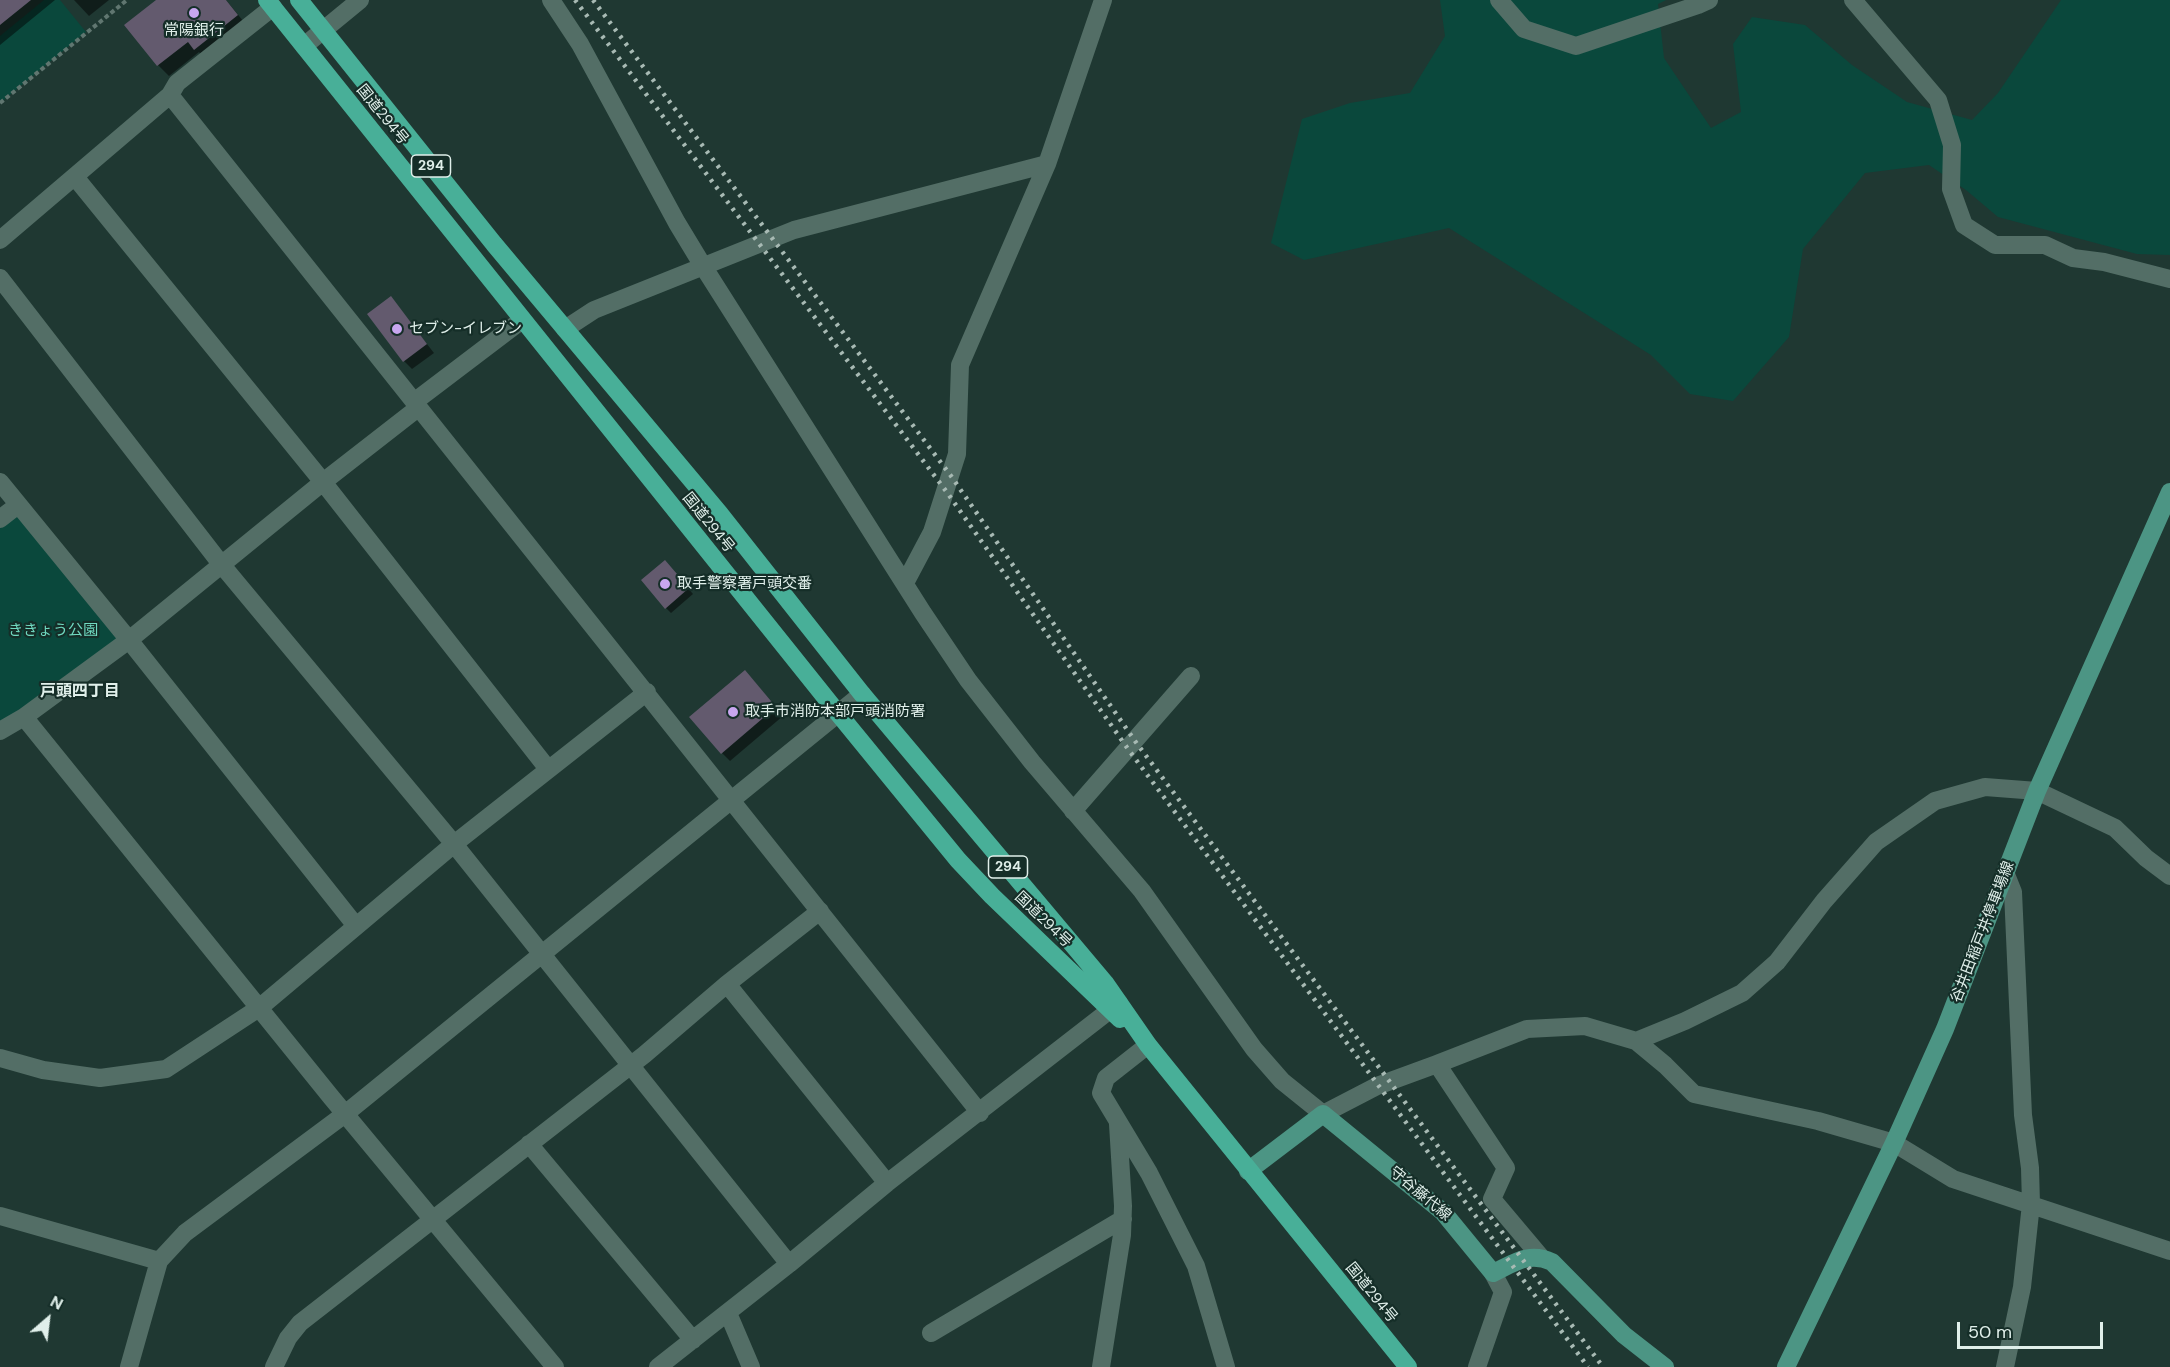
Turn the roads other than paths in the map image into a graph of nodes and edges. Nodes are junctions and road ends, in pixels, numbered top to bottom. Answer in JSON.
{"nodes":[{"id":1,"x":298,"y":0,"type":"edge"},
{"id":2,"x":360,"y":0,"type":"edge"},
{"id":3,"x":551,"y":0,"type":"edge"},
{"id":4,"x":1103,"y":0,"type":"edge"},
{"id":5,"x":1498,"y":0,"type":"edge"},
{"id":6,"x":1709,"y":0,"type":"edge"},
{"id":7,"x":1852,"y":0,"type":"edge"},
{"id":8,"x":270,"y":4,"type":"edge"},
{"id":9,"x":323,"y":31,"type":"junction"},
{"id":10,"x":304,"y":46,"type":"junction"},
{"id":11,"x":170,"y":95,"type":"junction"},
{"id":12,"x":1047,"y":164,"type":"junction"},
{"id":13,"x":75,"y":177,"type":"junction"},
{"id":14,"x":0,"y":240,"type":"edge"},
{"id":15,"x":703,"y":266,"type":"junction"},
{"id":16,"x":0,"y":278,"type":"edge"},
{"id":17,"x":2170,"y":279,"type":"edge"},
{"id":18,"x":522,"y":320,"type":"junction"},
{"id":19,"x":565,"y":330,"type":"junction"},
{"id":20,"x":416,"y":405,"type":"junction"},
{"id":21,"x":0,"y":482,"type":"edge"},
{"id":22,"x":323,"y":482,"type":"junction"},
{"id":23,"x":2170,"y":492,"type":"edge"},
{"id":24,"x":18,"y":505,"type":"junction"},
{"id":25,"x":0,"y":519,"type":"edge"},
{"id":26,"x":221,"y":564,"type":"junction"},
{"id":27,"x":905,"y":583,"type":"junction"},
{"id":28,"x":129,"y":640,"type":"junction"},
{"id":29,"x":1191,"y":676,"type":"dead end"},
{"id":30,"x":646,"y":692,"type":"junction"},
{"id":31,"x":862,"y":694,"type":"junction"},
{"id":32,"x":837,"y":712,"type":"junction"},
{"id":33,"x":24,"y":717,"type":"junction"},
{"id":34,"x":0,"y":731,"type":"edge"},
{"id":35,"x":548,"y":769,"type":"junction"},
{"id":36,"x":2037,"y":791,"type":"junction"},
{"id":37,"x":732,"y":800,"type":"junction"},
{"id":38,"x":1073,"y":811,"type":"junction"},
{"id":39,"x":454,"y":844,"type":"junction"},
{"id":40,"x":2005,"y":872,"type":"junction"},
{"id":41,"x":2170,"y":876,"type":"edge"},
{"id":42,"x":820,"y":911,"type":"junction"},
{"id":43,"x":356,"y":926,"type":"junction"},
{"id":44,"x":542,"y":954,"type":"junction"},
{"id":45,"x":727,"y":984,"type":"junction"},
{"id":46,"x":1114,"y":1006,"type":"junction"},
{"id":47,"x":259,"y":1008,"type":"junction"},
{"id":48,"x":1635,"y":1041,"type":"junction"},
{"id":49,"x":1148,"y":1045,"type":"junction"},
{"id":50,"x":0,"y":1058,"type":"edge"},
{"id":51,"x":1437,"y":1064,"type":"junction"},
{"id":52,"x":631,"y":1065,"type":"junction"},
{"id":53,"x":980,"y":1113,"type":"junction"},
{"id":54,"x":345,"y":1114,"type":"junction"},
{"id":55,"x":1323,"y":1114,"type":"junction"},
{"id":56,"x":1118,"y":1122,"type":"junction"},
{"id":57,"x":1894,"y":1143,"type":"junction"},
{"id":58,"x":529,"y":1144,"type":"junction"},
{"id":59,"x":1248,"y":1171,"type":"junction"},
{"id":60,"x":887,"y":1184,"type":"junction"},
{"id":61,"x":2031,"y":1204,"type":"junction"},
{"id":62,"x":0,"y":1216,"type":"edge"},
{"id":63,"x":433,"y":1218,"type":"junction"},
{"id":64,"x":1123,"y":1219,"type":"junction"},
{"id":65,"x":2170,"y":1251,"type":"edge"},
{"id":66,"x":1540,"y":1256,"type":"junction"},
{"id":67,"x":159,"y":1261,"type":"junction"},
{"id":68,"x":789,"y":1264,"type":"junction"},
{"id":69,"x":1493,"y":1273,"type":"junction"},
{"id":70,"x":728,"y":1313,"type":"junction"},
{"id":71,"x":931,"y":1333,"type":"dead end"},
{"id":72,"x":693,"y":1340,"type":"junction"},
{"id":73,"x":129,"y":1367,"type":"edge"},
{"id":74,"x":274,"y":1367,"type":"edge"},
{"id":75,"x":555,"y":1367,"type":"edge"},
{"id":76,"x":658,"y":1367,"type":"edge"},
{"id":77,"x":751,"y":1367,"type":"edge"},
{"id":78,"x":1101,"y":1367,"type":"edge"},
{"id":79,"x":1226,"y":1367,"type":"edge"},
{"id":80,"x":1408,"y":1367,"type":"edge"},
{"id":81,"x":1477,"y":1367,"type":"edge"},
{"id":82,"x":1665,"y":1367,"type":"edge"},
{"id":83,"x":1786,"y":1367,"type":"edge"},
{"id":84,"x":2005,"y":1367,"type":"edge"}],
"edges":[{"from":1,"to":9,"type":"highway","name":"国道294号","number":"294"},
{"from":2,"to":9,"type":"street"},
{"from":3,"to":15,"type":"street"},
{"from":4,"to":12,"type":"street"},
{"from":5,"to":6,"type":"street"},
{"from":7,"to":17,"type":"street"},
{"from":8,"to":10,"type":"highway","name":"国道294号","number":"294"},
{"from":8,"to":11,"type":"street"},
{"from":9,"to":10,"type":"street"},
{"from":9,"to":19,"type":"highway","name":"国道294号","number":"294"},
{"from":10,"to":18,"type":"highway","name":"国道294号","number":"294"},
{"from":11,"to":13,"type":"street"},
{"from":11,"to":20,"type":"street"},
{"from":12,"to":15,"type":"street"},
{"from":12,"to":27,"type":"street"},
{"from":13,"to":14,"type":"street"},
{"from":13,"to":22,"type":"street"},
{"from":15,"to":19,"type":"street"},
{"from":15,"to":27,"type":"street"},
{"from":16,"to":26,"type":"street"},
{"from":18,"to":20,"type":"street"},
{"from":18,"to":32,"type":"highway","name":"国道294号","number":"294"},
{"from":19,"to":31,"type":"highway","name":"国道294号","number":"294"},
{"from":20,"to":22,"type":"street"},
{"from":20,"to":30,"type":"street"},
{"from":21,"to":24,"type":"street"},
{"from":22,"to":26,"type":"street"},
{"from":22,"to":35,"type":"street"},
{"from":23,"to":36,"type":"main road","name":"谷井田稲戸井停車場線"},
{"from":24,"to":25,"type":"street"},
{"from":24,"to":28,"type":"street"},
{"from":26,"to":28,"type":"street"},
{"from":26,"to":39,"type":"street"},
{"from":27,"to":38,"type":"street"},
{"from":28,"to":33,"type":"street"},
{"from":28,"to":43,"type":"street"},
{"from":29,"to":38,"type":"street"},
{"from":30,"to":35,"type":"street"},
{"from":30,"to":37,"type":"street"},
{"from":31,"to":32,"type":"street"},
{"from":31,"to":46,"type":"highway","name":"国道294号","number":"294"},
{"from":32,"to":37,"type":"street"},
{"from":32,"to":46,"type":"highway","name":"国道294号","number":"294"},
{"from":33,"to":34,"type":"street"},
{"from":33,"to":47,"type":"street"},
{"from":35,"to":39,"type":"street"},
{"from":36,"to":40,"type":"main road","name":"谷井田稲戸井停車場線"},
{"from":36,"to":41,"type":"street"},
{"from":36,"to":48,"type":"street"},
{"from":37,"to":42,"type":"street"},
{"from":37,"to":44,"type":"street"},
{"from":38,"to":55,"type":"street"},
{"from":39,"to":43,"type":"street"},
{"from":39,"to":44,"type":"street"},
{"from":40,"to":57,"type":"main road","name":"谷井田稲戸井停車場線"},
{"from":40,"to":61,"type":"street"},
{"from":42,"to":45,"type":"street"},
{"from":42,"to":53,"type":"street"},
{"from":43,"to":47,"type":"street"},
{"from":44,"to":52,"type":"street"},
{"from":44,"to":54,"type":"street"},
{"from":45,"to":52,"type":"street"},
{"from":45,"to":60,"type":"street"},
{"from":46,"to":49,"type":"highway","name":"国道294号","number":"294"},
{"from":46,"to":53,"type":"street"},
{"from":47,"to":50,"type":"street"},
{"from":47,"to":54,"type":"street"},
{"from":48,"to":51,"type":"street"},
{"from":48,"to":57,"type":"street"},
{"from":49,"to":56,"type":"street"},
{"from":49,"to":59,"type":"highway","name":"国道294号","number":"294"},
{"from":51,"to":55,"type":"street"},
{"from":51,"to":66,"type":"street"},
{"from":52,"to":58,"type":"street"},
{"from":52,"to":68,"type":"street"},
{"from":53,"to":60,"type":"street"},
{"from":54,"to":63,"type":"street"},
{"from":54,"to":67,"type":"street"},
{"from":55,"to":59,"type":"main road"},
{"from":55,"to":69,"type":"main road","name":"守谷藤代線"},
{"from":56,"to":64,"type":"street"},
{"from":56,"to":79,"type":"street"},
{"from":57,"to":61,"type":"street"},
{"from":57,"to":83,"type":"main road","name":"谷井田稲戸井停車場線"},
{"from":58,"to":63,"type":"street"},
{"from":58,"to":72,"type":"street"},
{"from":59,"to":80,"type":"highway","name":"国道294号","number":"294"},
{"from":60,"to":68,"type":"street"},
{"from":61,"to":65,"type":"street"},
{"from":61,"to":84,"type":"street"},
{"from":62,"to":67,"type":"street"},
{"from":63,"to":74,"type":"street"},
{"from":63,"to":75,"type":"street"},
{"from":64,"to":71,"type":"street"},
{"from":64,"to":78,"type":"street"},
{"from":66,"to":69,"type":"main road"},
{"from":66,"to":82,"type":"main road"},
{"from":67,"to":73,"type":"street"},
{"from":68,"to":70,"type":"street"},
{"from":69,"to":81,"type":"street"},
{"from":70,"to":72,"type":"street"},
{"from":70,"to":77,"type":"street"},
{"from":72,"to":76,"type":"street"}]}
